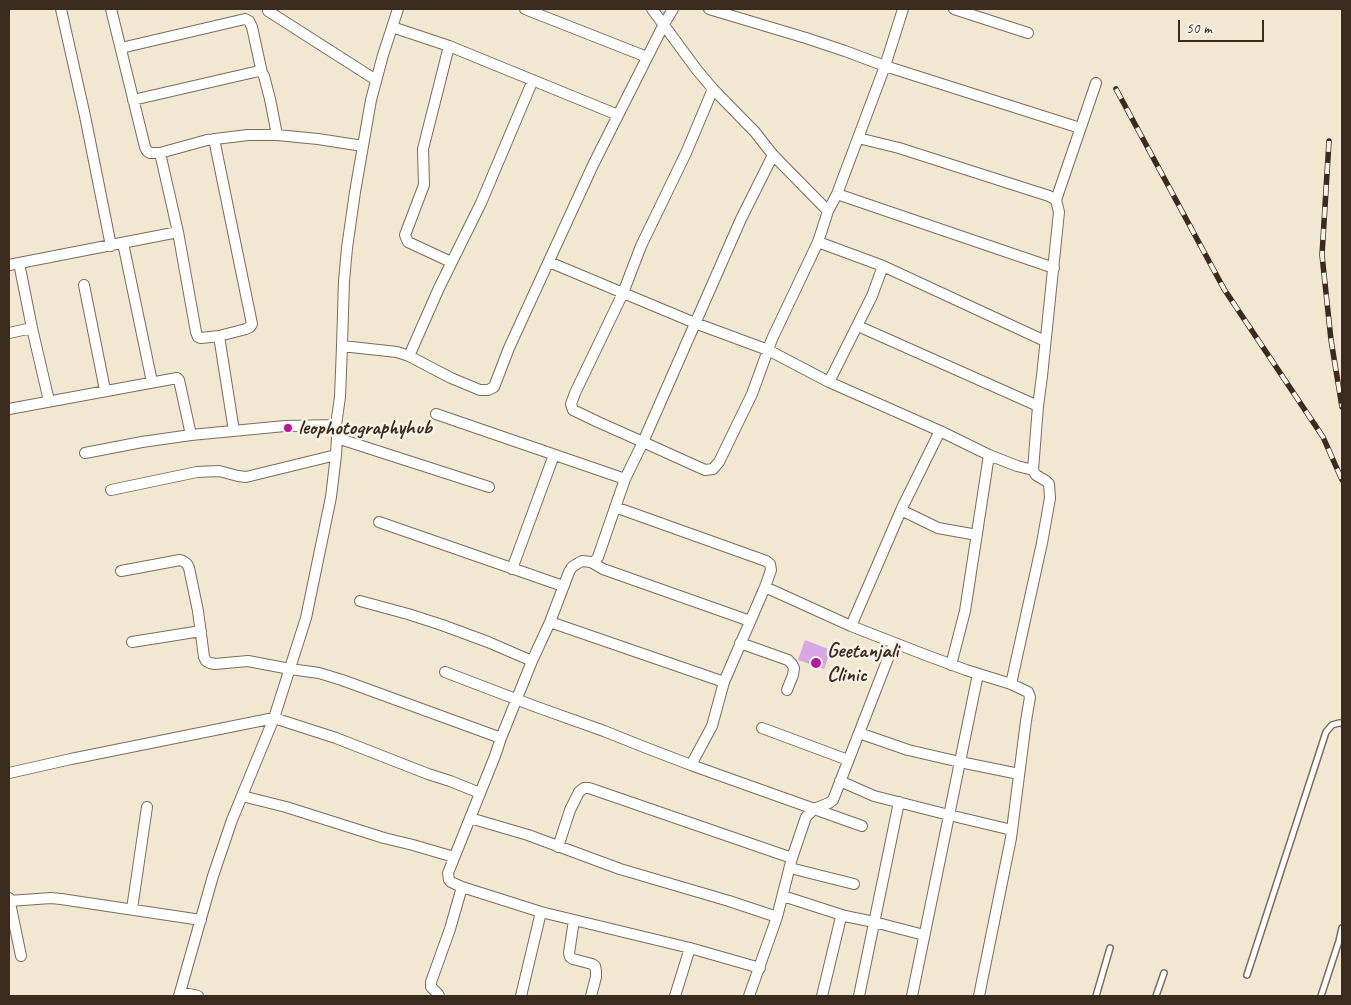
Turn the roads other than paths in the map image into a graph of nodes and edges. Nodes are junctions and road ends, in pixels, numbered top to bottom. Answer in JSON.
{"nodes":[{"id":1,"x":61,"y":9,"type":"edge"},
{"id":2,"x":111,"y":9,"type":"edge"},
{"id":3,"x":398,"y":9,"type":"edge"},
{"id":4,"x":525,"y":9,"type":"edge"},
{"id":5,"x":652,"y":9,"type":"edge"},
{"id":6,"x":672,"y":9,"type":"edge"},
{"id":7,"x":709,"y":9,"type":"edge"},
{"id":8,"x":903,"y":9,"type":"edge"},
{"id":9,"x":954,"y":9,"type":"edge"},
{"id":10,"x":268,"y":10,"type":"dead end"},
{"id":11,"x":664,"y":24,"type":"junction"},
{"id":12,"x":392,"y":27,"type":"junction"},
{"id":13,"x":1028,"y":32,"type":"dead end"},
{"id":14,"x":450,"y":46,"type":"junction"},
{"id":15,"x":121,"y":48,"type":"junction"},
{"id":16,"x":647,"y":57,"type":"junction"},
{"id":17,"x":885,"y":66,"type":"junction"},
{"id":18,"x":262,"y":73,"type":"junction"},
{"id":19,"x":376,"y":80,"type":"junction"},
{"id":20,"x":533,"y":80,"type":"junction"},
{"id":21,"x":1096,"y":84,"type":"dead end"},
{"id":22,"x":713,"y":89,"type":"junction"},
{"id":23,"x":133,"y":100,"type":"junction"},
{"id":24,"x":618,"y":115,"type":"junction"},
{"id":25,"x":1080,"y":128,"type":"junction"},
{"id":26,"x":277,"y":135,"type":"junction"},
{"id":27,"x":858,"y":138,"type":"junction"},
{"id":28,"x":214,"y":139,"type":"junction"},
{"id":29,"x":363,"y":146,"type":"junction"},
{"id":30,"x":160,"y":153,"type":"junction"},
{"id":31,"x":773,"y":154,"type":"junction"},
{"id":32,"x":837,"y":194,"type":"junction"},
{"id":33,"x":1056,"y":200,"type":"junction"},
{"id":34,"x":828,"y":211,"type":"junction"},
{"id":35,"x":178,"y":232,"type":"junction"},
{"id":36,"x":818,"y":242,"type":"junction"},
{"id":37,"x":123,"y":243,"type":"junction"},
{"id":38,"x":111,"y":246,"type":"junction"},
{"id":39,"x":451,"y":262,"type":"junction"},
{"id":40,"x":549,"y":262,"type":"junction"},
{"id":41,"x":14,"y":264,"type":"edge"},
{"id":42,"x":883,"y":266,"type":"junction"},
{"id":43,"x":1054,"y":268,"type":"junction"},
{"id":44,"x":84,"y":285,"type":"dead end"},
{"id":45,"x":623,"y":293,"type":"junction"},
{"id":46,"x":695,"y":323,"type":"junction"},
{"id":47,"x":858,"y":326,"type":"junction"},
{"id":48,"x":32,"y":328,"type":"junction"},
{"id":49,"x":9,"y":333,"type":"edge"},
{"id":50,"x":219,"y":336,"type":"junction"},
{"id":51,"x":1045,"y":341,"type":"junction"},
{"id":52,"x":342,"y":346,"type":"junction"},
{"id":53,"x":768,"y":350,"type":"junction"},
{"id":54,"x":409,"y":356,"type":"junction"},
{"id":55,"x":152,"y":382,"type":"junction"},
{"id":56,"x":830,"y":382,"type":"junction"},
{"id":57,"x":105,"y":390,"type":"junction"},
{"id":58,"x":49,"y":400,"type":"junction"},
{"id":59,"x":1038,"y":406,"type":"junction"},
{"id":60,"x":9,"y":409,"type":"edge"},
{"id":61,"x":436,"y":414,"type":"dead end"},
{"id":62,"x":336,"y":425,"type":"junction"},
{"id":63,"x":234,"y":431,"type":"junction"},
{"id":64,"x":940,"y":431,"type":"junction"},
{"id":65,"x":190,"y":435,"type":"junction"},
{"id":66,"x":337,"y":438,"type":"junction"},
{"id":67,"x":643,"y":442,"type":"junction"},
{"id":68,"x":85,"y":453,"type":"dead end"},
{"id":69,"x":336,"y":455,"type":"junction"},
{"id":70,"x":554,"y":455,"type":"junction"},
{"id":71,"x":989,"y":455,"type":"junction"},
{"id":72,"x":1033,"y":470,"type":"junction"},
{"id":73,"x":625,"y":479,"type":"junction"},
{"id":74,"x":489,"y":487,"type":"dead end"},
{"id":75,"x":111,"y":490,"type":"dead end"},
{"id":76,"x":615,"y":507,"type":"junction"},
{"id":77,"x":901,"y":510,"type":"junction"},
{"id":78,"x":378,"y":522,"type":"dead end"},
{"id":79,"x":977,"y":535,"type":"junction"},
{"id":80,"x":591,"y":562,"type":"junction"},
{"id":81,"x":512,"y":568,"type":"junction"},
{"id":82,"x":121,"y":571,"type":"dead end"},
{"id":83,"x":563,"y":586,"type":"junction"},
{"id":84,"x":764,"y":587,"type":"junction"},
{"id":85,"x":360,"y":601,"type":"dead end"},
{"id":86,"x":750,"y":621,"type":"junction"},
{"id":87,"x":550,"y":622,"type":"junction"},
{"id":88,"x":851,"y":626,"type":"junction"},
{"id":89,"x":201,"y":631,"type":"junction"},
{"id":90,"x":132,"y":642,"type":"dead end"},
{"id":91,"x":740,"y":643,"type":"junction"},
{"id":92,"x":894,"y":643,"type":"junction"},
{"id":93,"x":532,"y":661,"type":"junction"},
{"id":94,"x":951,"y":665,"type":"junction"},
{"id":95,"x":290,"y":669,"type":"junction"},
{"id":96,"x":445,"y":672,"type":"dead end"},
{"id":97,"x":978,"y":674,"type":"junction"},
{"id":98,"x":724,"y":682,"type":"junction"},
{"id":99,"x":1011,"y":684,"type":"junction"},
{"id":100,"x":787,"y":690,"type":"dead end"},
{"id":101,"x":516,"y":700,"type":"junction"},
{"id":102,"x":274,"y":718,"type":"junction"},
{"id":103,"x":1342,"y":723,"type":"edge"},
{"id":104,"x":762,"y":728,"type":"dead end"},
{"id":105,"x":859,"y":733,"type":"junction"},
{"id":106,"x":501,"y":738,"type":"junction"},
{"id":107,"x":848,"y":760,"type":"junction"},
{"id":108,"x":960,"y":762,"type":"junction"},
{"id":109,"x":691,"y":765,"type":"junction"},
{"id":110,"x":9,"y":773,"type":"edge"},
{"id":111,"x":1019,"y":774,"type":"junction"},
{"id":112,"x":840,"y":781,"type":"junction"},
{"id":113,"x":480,"y":793,"type":"junction"},
{"id":114,"x":242,"y":796,"type":"junction"},
{"id":115,"x":899,"y":802,"type":"junction"},
{"id":116,"x":146,"y":807,"type":"dead end"},
{"id":117,"x":814,"y":809,"type":"junction"},
{"id":118,"x":949,"y":815,"type":"junction"},
{"id":119,"x":470,"y":818,"type":"junction"},
{"id":120,"x":862,"y":826,"type":"dead end"},
{"id":121,"x":1012,"y":830,"type":"junction"},
{"id":122,"x":558,"y":847,"type":"junction"},
{"id":123,"x":454,"y":857,"type":"junction"},
{"id":124,"x":791,"y":863,"type":"junction"},
{"id":125,"x":854,"y":884,"type":"dead end"},
{"id":126,"x":462,"y":887,"type":"junction"},
{"id":127,"x":782,"y":896,"type":"junction"},
{"id":128,"x":9,"y":899,"type":"edge"},
{"id":129,"x":132,"y":910,"type":"junction"},
{"id":130,"x":541,"y":912,"type":"junction"},
{"id":131,"x":777,"y":916,"type":"junction"},
{"id":132,"x":845,"y":916,"type":"junction"},
{"id":133,"x":201,"y":920,"type":"junction"},
{"id":134,"x":574,"y":920,"type":"junction"},
{"id":135,"x":874,"y":922,"type":"junction"},
{"id":136,"x":1342,"y":928,"type":"edge"},
{"id":137,"x":924,"y":935,"type":"junction"},
{"id":138,"x":690,"y":948,"type":"junction"},
{"id":139,"x":1110,"y":948,"type":"dead end"},
{"id":140,"x":21,"y":956,"type":"dead end"},
{"id":141,"x":760,"y":968,"type":"junction"},
{"id":142,"x":1164,"y":973,"type":"dead end"},
{"id":143,"x":1247,"y":975,"type":"dead end"},
{"id":144,"x":180,"y":994,"type":"edge"},
{"id":145,"x":198,"y":996,"type":"edge"},
{"id":146,"x":439,"y":996,"type":"edge"},
{"id":147,"x":521,"y":996,"type":"edge"},
{"id":148,"x":591,"y":996,"type":"edge"},
{"id":149,"x":675,"y":996,"type":"edge"},
{"id":150,"x":749,"y":996,"type":"edge"},
{"id":151,"x":822,"y":996,"type":"edge"},
{"id":152,"x":859,"y":996,"type":"edge"},
{"id":153,"x":912,"y":996,"type":"edge"},
{"id":154,"x":979,"y":996,"type":"edge"},
{"id":155,"x":1096,"y":996,"type":"edge"},
{"id":156,"x":1156,"y":996,"type":"edge"},
{"id":157,"x":1321,"y":996,"type":"edge"}],
"edges":[{"from":1,"to":38,"type":"street"},
{"from":2,"to":15,"type":"street"},
{"from":3,"to":12,"type":"street"},
{"from":4,"to":16,"type":"street"},
{"from":5,"to":11,"type":"street"},
{"from":6,"to":11,"type":"street"},
{"from":7,"to":17,"type":"street"},
{"from":8,"to":17,"type":"street"},
{"from":9,"to":13,"type":"street"},
{"from":10,"to":19,"type":"street"},
{"from":11,"to":16,"type":"street"},
{"from":11,"to":22,"type":"street"},
{"from":12,"to":14,"type":"street"},
{"from":12,"to":19,"type":"street"},
{"from":14,"to":20,"type":"street"},
{"from":14,"to":39,"type":"street"},
{"from":15,"to":18,"type":"street"},
{"from":15,"to":23,"type":"street"},
{"from":16,"to":24,"type":"street"},
{"from":17,"to":25,"type":"street"},
{"from":17,"to":27,"type":"street"},
{"from":18,"to":23,"type":"street"},
{"from":18,"to":26,"type":"street"},
{"from":19,"to":29,"type":"street"},
{"from":20,"to":24,"type":"street"},
{"from":20,"to":39,"type":"street"},
{"from":21,"to":25,"type":"street"},
{"from":22,"to":31,"type":"street"},
{"from":22,"to":45,"type":"street"},
{"from":23,"to":30,"type":"street"},
{"from":24,"to":40,"type":"street"},
{"from":25,"to":33,"type":"street"},
{"from":26,"to":28,"type":"street"},
{"from":26,"to":29,"type":"street"},
{"from":27,"to":32,"type":"street"},
{"from":27,"to":33,"type":"street"},
{"from":28,"to":30,"type":"street"},
{"from":28,"to":50,"type":"street"},
{"from":29,"to":52,"type":"street"},
{"from":30,"to":35,"type":"street"},
{"from":31,"to":34,"type":"street"},
{"from":31,"to":46,"type":"street"},
{"from":32,"to":34,"type":"street"},
{"from":32,"to":43,"type":"street"},
{"from":33,"to":43,"type":"street"},
{"from":34,"to":36,"type":"street"},
{"from":35,"to":37,"type":"street"},
{"from":35,"to":50,"type":"street"},
{"from":36,"to":42,"type":"street"},
{"from":36,"to":53,"type":"street"},
{"from":37,"to":38,"type":"street"},
{"from":37,"to":55,"type":"street"},
{"from":38,"to":41,"type":"street"},
{"from":39,"to":54,"type":"street"},
{"from":40,"to":45,"type":"street"},
{"from":40,"to":54,"type":"street"},
{"from":41,"to":48,"type":"street"},
{"from":42,"to":47,"type":"street"},
{"from":42,"to":51,"type":"street"},
{"from":43,"to":51,"type":"street"},
{"from":44,"to":57,"type":"street"},
{"from":45,"to":46,"type":"street"},
{"from":45,"to":67,"type":"street"},
{"from":46,"to":53,"type":"street"},
{"from":46,"to":67,"type":"street"},
{"from":47,"to":56,"type":"street"},
{"from":47,"to":59,"type":"street"},
{"from":48,"to":49,"type":"street"},
{"from":48,"to":58,"type":"street"},
{"from":50,"to":63,"type":"street"},
{"from":51,"to":59,"type":"street"},
{"from":52,"to":54,"type":"street"},
{"from":52,"to":62,"type":"street"},
{"from":53,"to":56,"type":"street"},
{"from":53,"to":67,"type":"street"},
{"from":55,"to":57,"type":"street"},
{"from":55,"to":65,"type":"street"},
{"from":56,"to":64,"type":"street"},
{"from":57,"to":58,"type":"street"},
{"from":58,"to":60,"type":"street"},
{"from":59,"to":72,"type":"street"},
{"from":61,"to":70,"type":"street"},
{"from":62,"to":63,"type":"street"},
{"from":62,"to":66,"type":"street"},
{"from":63,"to":65,"type":"street"},
{"from":64,"to":71,"type":"street"},
{"from":64,"to":77,"type":"street"},
{"from":65,"to":68,"type":"street"},
{"from":66,"to":69,"type":"street"},
{"from":66,"to":74,"type":"street"},
{"from":67,"to":73,"type":"street"},
{"from":69,"to":75,"type":"street"},
{"from":69,"to":95,"type":"street"},
{"from":70,"to":73,"type":"street"},
{"from":70,"to":81,"type":"street"},
{"from":71,"to":72,"type":"street"},
{"from":71,"to":79,"type":"street"},
{"from":72,"to":99,"type":"street"},
{"from":73,"to":76,"type":"street"},
{"from":76,"to":80,"type":"street"},
{"from":76,"to":84,"type":"street"},
{"from":77,"to":79,"type":"street"},
{"from":77,"to":88,"type":"street"},
{"from":78,"to":81,"type":"street"},
{"from":79,"to":94,"type":"street"},
{"from":80,"to":83,"type":"street"},
{"from":80,"to":86,"type":"street"},
{"from":81,"to":83,"type":"street"},
{"from":82,"to":89,"type":"street"},
{"from":83,"to":87,"type":"street"},
{"from":84,"to":86,"type":"street"},
{"from":84,"to":88,"type":"street"},
{"from":85,"to":93,"type":"street"},
{"from":86,"to":91,"type":"street"},
{"from":87,"to":93,"type":"street"},
{"from":87,"to":98,"type":"street"},
{"from":88,"to":92,"type":"street"},
{"from":89,"to":90,"type":"street"},
{"from":89,"to":95,"type":"street"},
{"from":91,"to":98,"type":"street"},
{"from":91,"to":100,"type":"street"},
{"from":92,"to":94,"type":"street"},
{"from":92,"to":105,"type":"street"},
{"from":93,"to":101,"type":"street"},
{"from":94,"to":97,"type":"street"},
{"from":95,"to":102,"type":"street"},
{"from":95,"to":106,"type":"street"},
{"from":96,"to":101,"type":"street"},
{"from":97,"to":99,"type":"street"},
{"from":97,"to":108,"type":"street"},
{"from":98,"to":109,"type":"street"},
{"from":99,"to":111,"type":"street"},
{"from":101,"to":106,"type":"street"},
{"from":101,"to":109,"type":"street"},
{"from":102,"to":110,"type":"street"},
{"from":102,"to":113,"type":"street"},
{"from":102,"to":114,"type":"street"},
{"from":103,"to":143,"type":"lane"},
{"from":104,"to":107,"type":"street"},
{"from":105,"to":107,"type":"street"},
{"from":105,"to":108,"type":"street"},
{"from":106,"to":113,"type":"street"},
{"from":107,"to":112,"type":"street"},
{"from":108,"to":111,"type":"street"},
{"from":108,"to":118,"type":"street"},
{"from":109,"to":117,"type":"street"},
{"from":111,"to":121,"type":"street"},
{"from":112,"to":115,"type":"street"},
{"from":112,"to":117,"type":"street"},
{"from":113,"to":119,"type":"street"},
{"from":114,"to":123,"type":"street"},
{"from":114,"to":133,"type":"street"},
{"from":115,"to":118,"type":"street"},
{"from":115,"to":135,"type":"street"},
{"from":116,"to":129,"type":"street"},
{"from":117,"to":120,"type":"street"},
{"from":117,"to":124,"type":"street"},
{"from":118,"to":121,"type":"street"},
{"from":118,"to":137,"type":"street"},
{"from":119,"to":122,"type":"street"},
{"from":119,"to":123,"type":"street"},
{"from":121,"to":154,"type":"street"},
{"from":122,"to":124,"type":"street"},
{"from":122,"to":131,"type":"street"},
{"from":123,"to":126,"type":"street"},
{"from":124,"to":125,"type":"street"},
{"from":124,"to":127,"type":"street"},
{"from":126,"to":130,"type":"street"},
{"from":126,"to":146,"type":"street"},
{"from":127,"to":131,"type":"street"},
{"from":127,"to":132,"type":"street"},
{"from":128,"to":129,"type":"street"},
{"from":128,"to":140,"type":"street"},
{"from":129,"to":133,"type":"street"},
{"from":130,"to":134,"type":"street"},
{"from":130,"to":147,"type":"street"},
{"from":131,"to":141,"type":"street"},
{"from":132,"to":135,"type":"street"},
{"from":132,"to":151,"type":"street"},
{"from":133,"to":144,"type":"street"},
{"from":134,"to":138,"type":"street"},
{"from":134,"to":148,"type":"street"},
{"from":135,"to":137,"type":"street"},
{"from":135,"to":152,"type":"street"},
{"from":136,"to":157,"type":"lane"},
{"from":137,"to":153,"type":"street"},
{"from":138,"to":141,"type":"street"},
{"from":138,"to":149,"type":"street"},
{"from":139,"to":155,"type":"lane"},
{"from":141,"to":150,"type":"street"},
{"from":142,"to":156,"type":"lane"},
{"from":144,"to":145,"type":"street"}]}
